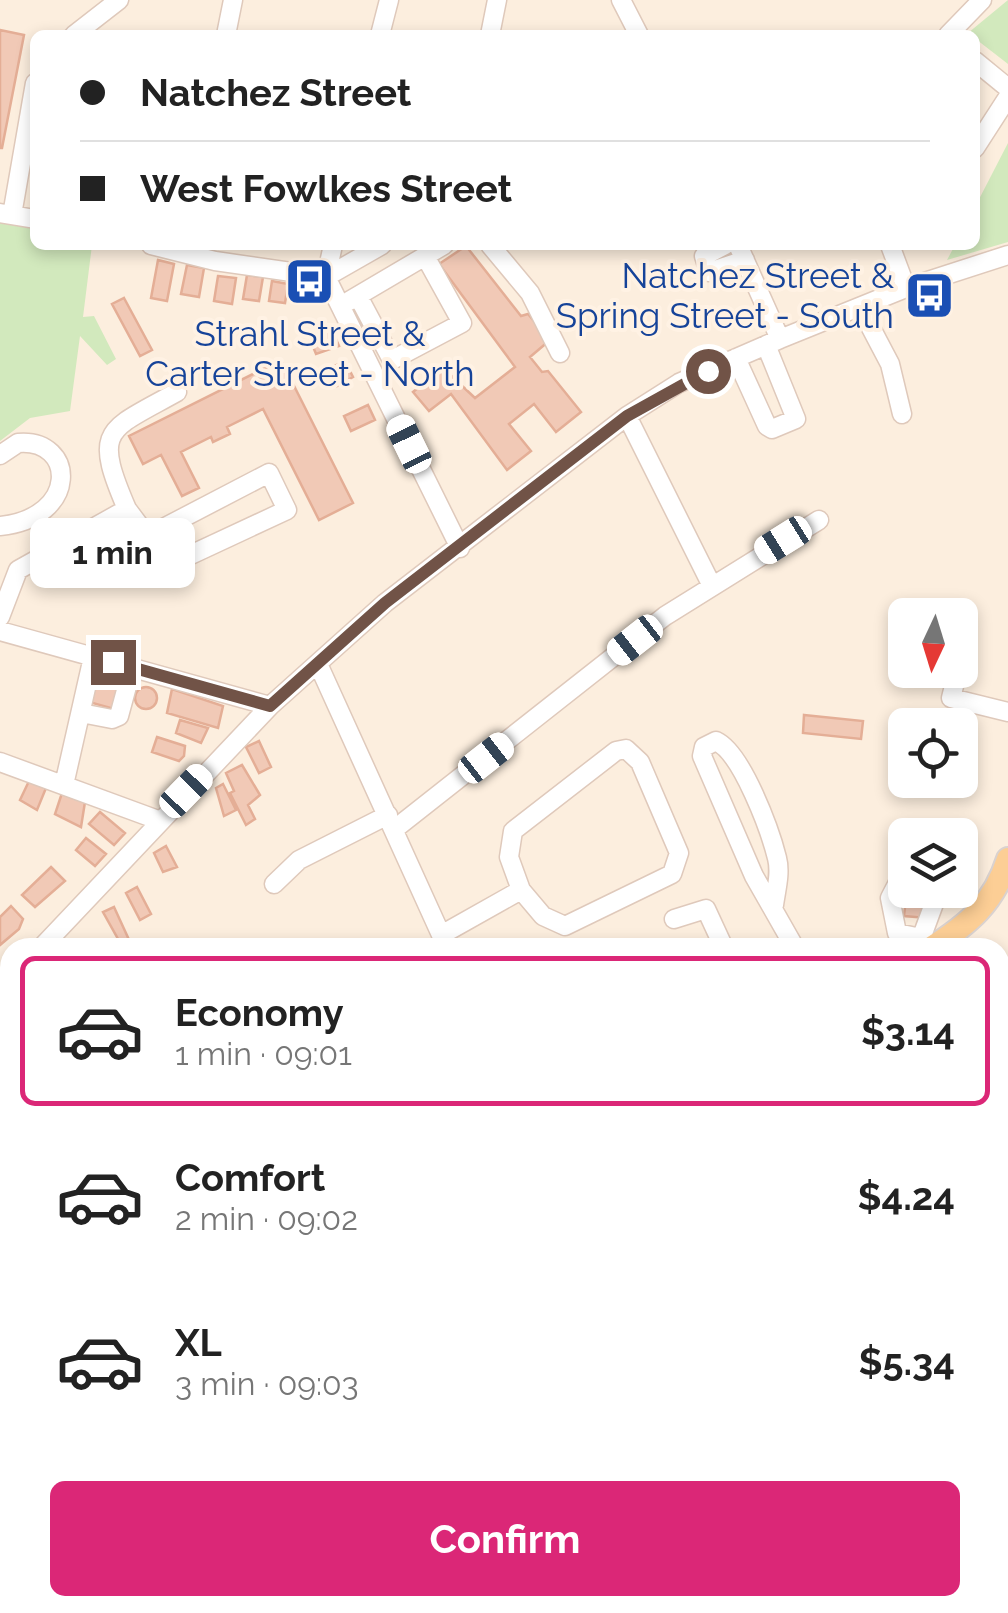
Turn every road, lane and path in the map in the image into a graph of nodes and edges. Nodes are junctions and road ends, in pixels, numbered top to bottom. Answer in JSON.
{"nodes":[{"id":1,"x":120,"y":0,"type":"edge"},
{"id":2,"x":233,"y":0,"type":"edge"},
{"id":3,"x":388,"y":0,"type":"edge"},
{"id":4,"x":497,"y":0,"type":"edge"},
{"id":5,"x":621,"y":0,"type":"edge"},
{"id":6,"x":982,"y":0,"type":"edge"},
{"id":7,"x":81,"y":30,"type":"edge"},
{"id":8,"x":227,"y":30,"type":"edge"},
{"id":9,"x":381,"y":30,"type":"edge"},
{"id":10,"x":491,"y":30,"type":"edge"},
{"id":11,"x":636,"y":30,"type":"edge"},
{"id":12,"x":953,"y":30,"type":"edge"},
{"id":13,"x":980,"y":65,"type":"edge"},
{"id":14,"x":1008,"y":88,"type":"edge"},
{"id":15,"x":1008,"y":97,"type":"edge"},
{"id":16,"x":980,"y":140,"type":"edge"},
{"id":17,"x":30,"y":142,"type":"edge"},
{"id":18,"x":6,"y":214,"type":"edge"},
{"id":19,"x":185,"y":250,"type":"edge"},
{"id":20,"x":332,"y":250,"type":"edge"},
{"id":21,"x":373,"y":250,"type":"edge"},
{"id":22,"x":435,"y":250,"type":"edge"},
{"id":23,"x":494,"y":250,"type":"edge"},
{"id":24,"x":715,"y":250,"type":"edge"},
{"id":25,"x":892,"y":250,"type":"edge"},
{"id":26,"x":741,"y":253,"type":"edge"},
{"id":27,"x":1008,"y":255,"type":"edge"},
{"id":28,"x":425,"y":256,"type":"junction"},
{"id":29,"x":326,"y":277,"type":"junction"},
{"id":30,"x":906,"y":288,"type":"junction"},
{"id":31,"x":358,"y":296,"type":"junction"},
{"id":32,"x":340,"y":306,"type":"junction"},
{"id":33,"x":860,"y":307,"type":"junction"},
{"id":34,"x":773,"y":342,"type":"junction"},
{"id":35,"x":560,"y":353,"type":"dead end"},
{"id":36,"x":736,"y":358,"type":"junction"},
{"id":37,"x":178,"y":392,"type":"dead end"},
{"id":38,"x":902,"y":414,"type":"dead end"},
{"id":39,"x":627,"y":416,"type":"junction"},
{"id":40,"x":0,"y":455,"type":"edge"},
{"id":41,"x":126,"y":509,"type":"junction"},
{"id":42,"x":819,"y":520,"type":"dead end"},
{"id":43,"x":0,"y":526,"type":"edge"},
{"id":44,"x":148,"y":536,"type":"junction"},
{"id":45,"x":460,"y":548,"type":"junction"},
{"id":46,"x":711,"y":584,"type":"junction"},
{"id":47,"x":0,"y":617,"type":"edge"},
{"id":48,"x":0,"y":632,"type":"edge"},
{"id":49,"x":93,"y":656,"type":"junction"},
{"id":50,"x":319,"y":666,"type":"junction"},
{"id":51,"x":132,"y":668,"type":"junction"},
{"id":52,"x":954,"y":688,"type":"edge"},
{"id":53,"x":270,"y":706,"type":"junction"},
{"id":54,"x":1008,"y":712,"type":"edge"},
{"id":55,"x":81,"y":713,"type":"junction"},
{"id":56,"x":0,"y":762,"type":"edge"},
{"id":57,"x":64,"y":785,"type":"junction"},
{"id":58,"x":158,"y":820,"type":"junction"},
{"id":59,"x":392,"y":822,"type":"junction"},
{"id":60,"x":1008,"y":860,"type":"edge"},
{"id":61,"x":274,"y":884,"type":"dead end"},
{"id":62,"x":521,"y":890,"type":"junction"},
{"id":63,"x":1008,"y":899,"type":"edge"},
{"id":64,"x":774,"y":905,"type":"junction"},
{"id":65,"x":892,"y":908,"type":"edge"},
{"id":66,"x":934,"y":908,"type":"edge"},
{"id":67,"x":674,"y":919,"type":"dead end"},
{"id":68,"x":970,"y":923,"type":"junction"},
{"id":69,"x":50,"y":938,"type":"edge"},
{"id":70,"x":443,"y":938,"type":"edge"},
{"id":71,"x":449,"y":938,"type":"edge"},
{"id":72,"x":719,"y":938,"type":"edge"},
{"id":73,"x":790,"y":938,"type":"edge"},
{"id":74,"x":907,"y":938,"type":"edge"},
{"id":75,"x":925,"y":938,"type":"edge"},
{"id":76,"x":936,"y":938,"type":"edge"}],
"edges":[{"from":1,"to":7,"type":"street"},
{"from":2,"to":8,"type":"street"},
{"from":3,"to":9,"type":"street"},
{"from":4,"to":10,"type":"street"},
{"from":5,"to":11,"type":"street"},
{"from":6,"to":12,"type":"street"},
{"from":13,"to":14,"type":"street"},
{"from":15,"to":16,"type":"street"},
{"from":17,"to":18,"type":"street"},
{"from":19,"to":29,"type":"street"},
{"from":20,"to":29,"type":"street"},
{"from":21,"to":29,"type":"street"},
{"from":22,"to":28,"type":"street"},
{"from":23,"to":35,"type":"street"},
{"from":24,"to":26,"type":"street"},
{"from":25,"to":30,"type":"street"},
{"from":26,"to":34,"type":"street"},
{"from":27,"to":30,"type":"street"},
{"from":28,"to":31,"type":"street"},
{"from":28,"to":31,"type":"street"},
{"from":29,"to":32,"type":"street"},
{"from":30,"to":33,"type":"street"},
{"from":31,"to":32,"type":"street"},
{"from":32,"to":45,"type":"street"},
{"from":33,"to":34,"type":"street"},
{"from":33,"to":38,"type":"street"},
{"from":34,"to":36,"type":"street"},
{"from":34,"to":36,"type":"street"},
{"from":36,"to":39,"type":"street"},
{"from":37,"to":41,"type":"street"},
{"from":39,"to":45,"type":"street"},
{"from":39,"to":46,"type":"street"},
{"from":40,"to":43,"type":"street"},
{"from":41,"to":44,"type":"street"},
{"from":41,"to":47,"type":"street"},
{"from":42,"to":46,"type":"street"},
{"from":44,"to":44,"type":"street"},
{"from":45,"to":50,"type":"street"},
{"from":46,"to":59,"type":"street"},
{"from":48,"to":49,"type":"street"},
{"from":49,"to":51,"type":"street"},
{"from":49,"to":55,"type":"street"},
{"from":50,"to":53,"type":"street"},
{"from":50,"to":59,"type":"street"},
{"from":51,"to":53,"type":"street"},
{"from":51,"to":55,"type":"street"},
{"from":52,"to":54,"type":"street"},
{"from":53,"to":58,"type":"street"},
{"from":55,"to":57,"type":"street"},
{"from":56,"to":57,"type":"street"},
{"from":57,"to":58,"type":"street"},
{"from":58,"to":69,"type":"street"},
{"from":59,"to":61,"type":"street"},
{"from":59,"to":70,"type":"street"},
{"from":60,"to":68,"type":"main road"},
{"from":62,"to":62,"type":"street"},
{"from":62,"to":71,"type":"street"},
{"from":63,"to":68,"type":"main road"},
{"from":64,"to":64,"type":"street"},
{"from":64,"to":73,"type":"street"},
{"from":65,"to":74,"type":"street"},
{"from":66,"to":75,"type":"street"},
{"from":67,"to":72,"type":"street"},
{"from":68,"to":76,"type":"main road"}]}
